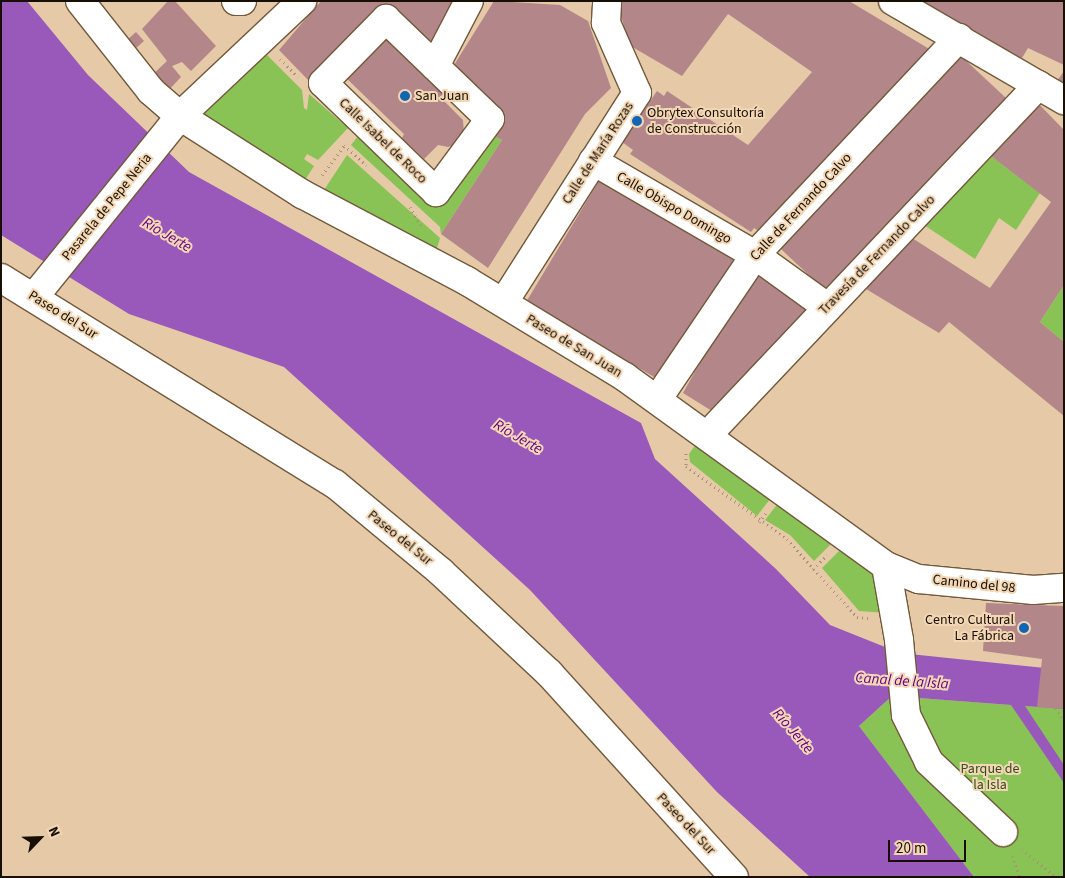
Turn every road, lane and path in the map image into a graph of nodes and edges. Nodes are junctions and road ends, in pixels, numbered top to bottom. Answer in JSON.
{"nodes":[{"id":1,"x":80,"y":1,"type":"edge"},
{"id":2,"x":236,"y":1,"type":"edge"},
{"id":3,"x":242,"y":1,"type":"edge"},
{"id":4,"x":302,"y":1,"type":"edge"},
{"id":5,"x":469,"y":1,"type":"edge"},
{"id":6,"x":607,"y":1,"type":"edge"},
{"id":7,"x":893,"y":1,"type":"edge"},
{"id":8,"x":959,"y":38,"type":"junction"},
{"id":9,"x":261,"y":39,"type":"junction"},
{"id":10,"x":435,"y":66,"type":"junction"},
{"id":11,"x":323,"y":83,"type":"junction"},
{"id":12,"x":1039,"y":85,"type":"junction"},
{"id":13,"x":1064,"y":100,"type":"edge"},
{"id":14,"x":180,"y":116,"type":"junction"},
{"id":15,"x":364,"y":122,"type":"junction"},
{"id":16,"x":344,"y":145,"type":"junction"},
{"id":17,"x":593,"y":161,"type":"junction"},
{"id":18,"x":371,"y":169,"type":"dead end"},
{"id":19,"x":308,"y":196,"type":"junction"},
{"id":20,"x":405,"y":200,"type":"dead end"},
{"id":21,"x":755,"y":255,"type":"junction"},
{"id":22,"x":441,"y":257,"type":"joint"},
{"id":23,"x":1,"y":278,"type":"edge"},
{"id":24,"x":507,"y":296,"type":"junction"},
{"id":25,"x":34,"y":297,"type":"junction"},
{"id":26,"x":828,"y":307,"type":"junction"},
{"id":27,"x":663,"y":391,"type":"junction"},
{"id":28,"x":708,"y":428,"type":"junction"},
{"id":29,"x":886,"y":566,"type":"junction"},
{"id":30,"x":1064,"y":588,"type":"edge"},
{"id":31,"x":897,"y":630,"type":"junction"},
{"id":32,"x":1056,"y":708,"type":"dead end"},
{"id":33,"x":1064,"y":721,"type":"edge"},
{"id":34,"x":1003,"y":832,"type":"joint"},
{"id":35,"x":734,"y":877,"type":"edge"},
{"id":36,"x":1056,"y":877,"type":"edge"}],
"edges":[{"from":1,"to":14,"type":"street","name":"Paseo de San Juan"},
{"from":2,"to":3,"type":"street"},
{"from":4,"to":9,"type":"street"},
{"from":5,"to":10,"type":"street"},
{"from":6,"to":17,"type":"street","name":"Calle de María Rozas"},
{"from":7,"to":8,"type":"street"},
{"from":8,"to":12,"type":"street"},
{"from":8,"to":21,"type":"street","name":"Calle de Fernando Calvo"},
{"from":9,"to":11,"type":"path"},
{"from":9,"to":14,"type":"street"},
{"from":10,"to":11,"type":"street","name":"Calle Isabel de Roco"},
{"from":10,"to":15,"type":"street","name":"Calle Isabel de Roco"},
{"from":11,"to":15,"type":"street","name":"Calle Isabel de Roco"},
{"from":12,"to":13,"type":"street"},
{"from":12,"to":26,"type":"street","name":"Travesía de Fernando Calvo"},
{"from":14,"to":19,"type":"street","name":"Paseo de San Juan"},
{"from":14,"to":25,"type":"street","name":"Pasarela de Pepe Neria"},
{"from":15,"to":16,"type":"path"},
{"from":16,"to":18,"type":"path"},
{"from":16,"to":19,"type":"path"},
{"from":17,"to":21,"type":"street","name":"Calle Obispo Domingo"},
{"from":17,"to":24,"type":"street","name":"Calle de María Rozas"},
{"from":19,"to":28,"type":"street","name":"Paseo de San Juan"},
{"from":20,"to":22,"type":"path"},
{"from":21,"to":26,"type":"street","name":"Calle Obispo Domingo"},
{"from":21,"to":27,"type":"street","name":"Calle de Fernando Calvo"},
{"from":22,"to":24,"type":"street"},
{"from":23,"to":25,"type":"street","name":"Paseo del Sur"},
{"from":24,"to":27,"type":"street"},
{"from":25,"to":35,"type":"street","name":"Paseo del Sur"},
{"from":26,"to":28,"type":"street","name":"Travesía de Fernando Calvo"},
{"from":27,"to":28,"type":"street"},
{"from":28,"to":29,"type":"street"},
{"from":28,"to":31,"type":"path"},
{"from":29,"to":30,"type":"street","name":"Camino del 98"},
{"from":29,"to":31,"type":"street"},
{"from":31,"to":34,"type":"street"},
{"from":32,"to":33,"type":"path"},
{"from":34,"to":36,"type":"path"}]}
